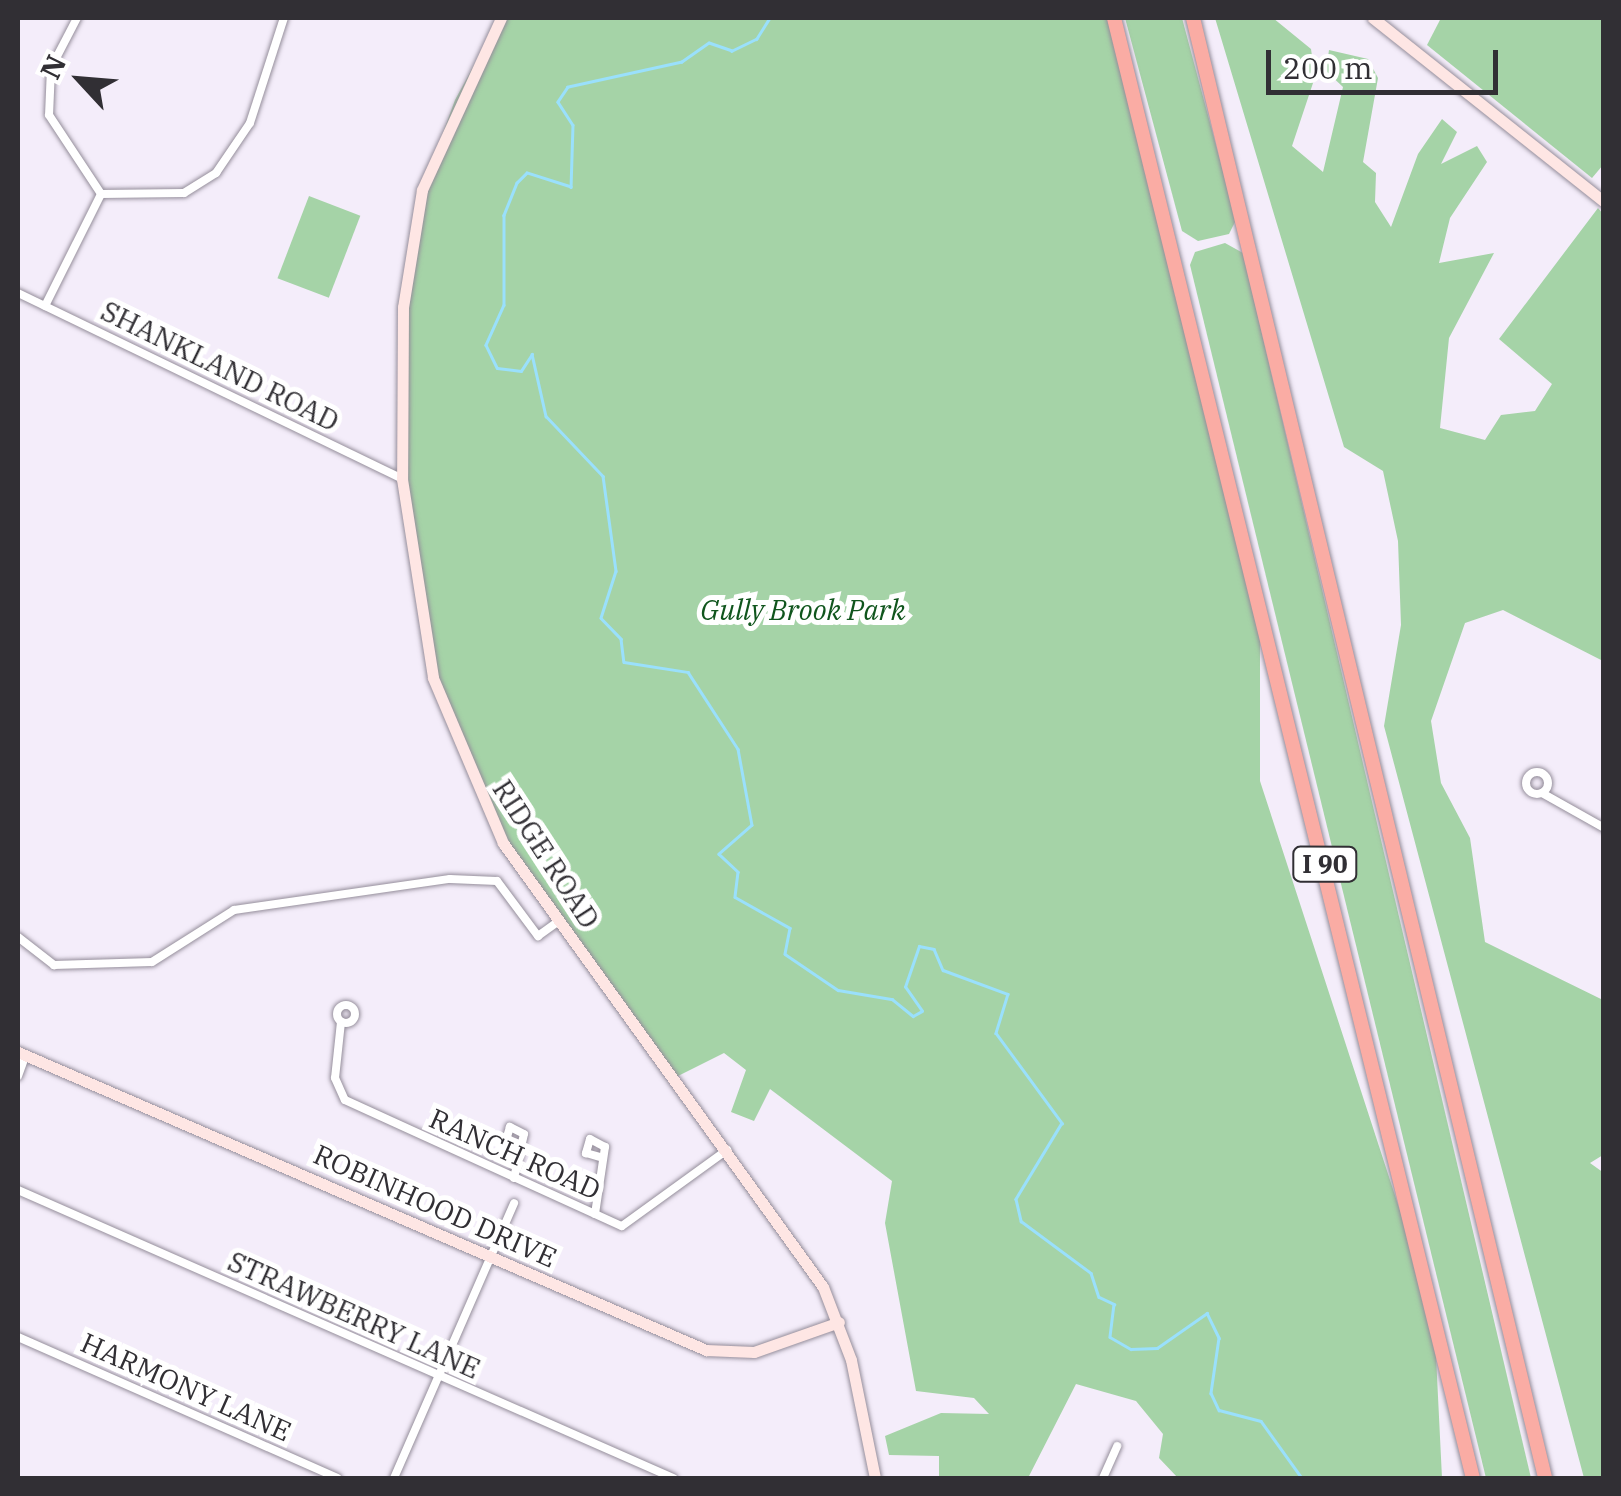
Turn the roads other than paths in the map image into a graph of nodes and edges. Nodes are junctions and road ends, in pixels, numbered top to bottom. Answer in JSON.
{"nodes":[{"id":1,"x":76,"y":18,"type":"edge"},
{"id":2,"x":284,"y":18,"type":"edge"},
{"id":3,"x":501,"y":18,"type":"edge"},
{"id":4,"x":1114,"y":18,"type":"edge"},
{"id":5,"x":1193,"y":18,"type":"edge"},
{"id":6,"x":1373,"y":18,"type":"edge"},
{"id":7,"x":101,"y":194,"type":"junction"},
{"id":8,"x":1604,"y":202,"type":"edge"},
{"id":9,"x":18,"y":293,"type":"edge"},
{"id":10,"x":46,"y":306,"type":"junction"},
{"id":11,"x":402,"y":480,"type":"junction"},
{"id":12,"x":1542,"y":793,"type":"dead end"},
{"id":13,"x":1604,"y":828,"type":"edge"},
{"id":14,"x":557,"y":922,"type":"junction"},
{"id":15,"x":18,"y":937,"type":"edge"},
{"id":16,"x":341,"y":1022,"type":"dead end"},
{"id":17,"x":22,"y":1053,"type":"edge"},
{"id":18,"x":18,"y":1076,"type":"edge"},
{"id":19,"x":519,"y":1144,"type":"dead end"},
{"id":20,"x":727,"y":1150,"type":"junction"},
{"id":21,"x":600,"y":1157,"type":"dead end"},
{"id":22,"x":514,"y":1178,"type":"junction"},
{"id":23,"x":18,"y":1190,"type":"edge"},
{"id":24,"x":514,"y":1203,"type":"dead end"},
{"id":25,"x":595,"y":1214,"type":"junction"},
{"id":26,"x":492,"y":1258,"type":"junction"},
{"id":27,"x":839,"y":1322,"type":"junction"},
{"id":28,"x":18,"y":1337,"type":"edge"},
{"id":29,"x":438,"y":1377,"type":"junction"},
{"id":30,"x":1118,"y":1446,"type":"dead end"},
{"id":31,"x":336,"y":1478,"type":"edge"},
{"id":32,"x":394,"y":1478,"type":"edge"},
{"id":33,"x":673,"y":1478,"type":"edge"},
{"id":34,"x":874,"y":1478,"type":"edge"},
{"id":35,"x":1103,"y":1478,"type":"edge"},
{"id":36,"x":1473,"y":1478,"type":"edge"},
{"id":37,"x":1546,"y":1478,"type":"edge"}],
"edges":[{"from":1,"to":7,"type":"street"},
{"from":2,"to":7,"type":"street"},
{"from":3,"to":11,"type":"main road","name":"RIDGE ROAD"},
{"from":4,"to":36,"type":"highway","number":"I 90"},
{"from":5,"to":37,"type":"highway","number":"I 90"},
{"from":6,"to":8,"type":"main road"},
{"from":7,"to":10,"type":"street"},
{"from":9,"to":10,"type":"street","name":"SHANKLAND ROAD"},
{"from":10,"to":11,"type":"street","name":"SHANKLAND ROAD"},
{"from":11,"to":14,"type":"main road","name":"RIDGE ROAD"},
{"from":12,"to":13,"type":"street"},
{"from":14,"to":15,"type":"street"},
{"from":14,"to":20,"type":"main road","name":"RIDGE ROAD"},
{"from":16,"to":22,"type":"street","name":"RANCH ROAD"},
{"from":17,"to":18,"type":"street"},
{"from":17,"to":26,"type":"main road","name":"ROBINHOOD DRIVE"},
{"from":19,"to":22,"type":"street"},
{"from":20,"to":25,"type":"street","name":"RANCH ROAD"},
{"from":20,"to":27,"type":"main road","name":"RIDGE ROAD"},
{"from":21,"to":25,"type":"street"},
{"from":22,"to":25,"type":"street","name":"RANCH ROAD"},
{"from":23,"to":29,"type":"street","name":"STRAWBERRY LANE"},
{"from":24,"to":26,"type":"street"},
{"from":26,"to":27,"type":"main road","name":"ROBINHOOD DRIVE"},
{"from":26,"to":29,"type":"street"},
{"from":27,"to":34,"type":"main road","name":"RIDGE ROAD"},
{"from":28,"to":31,"type":"street","name":"HARMONY LANE"},
{"from":29,"to":32,"type":"street"},
{"from":29,"to":33,"type":"street","name":"STRAWBERRY LANE"},
{"from":30,"to":35,"type":"street"}]}
